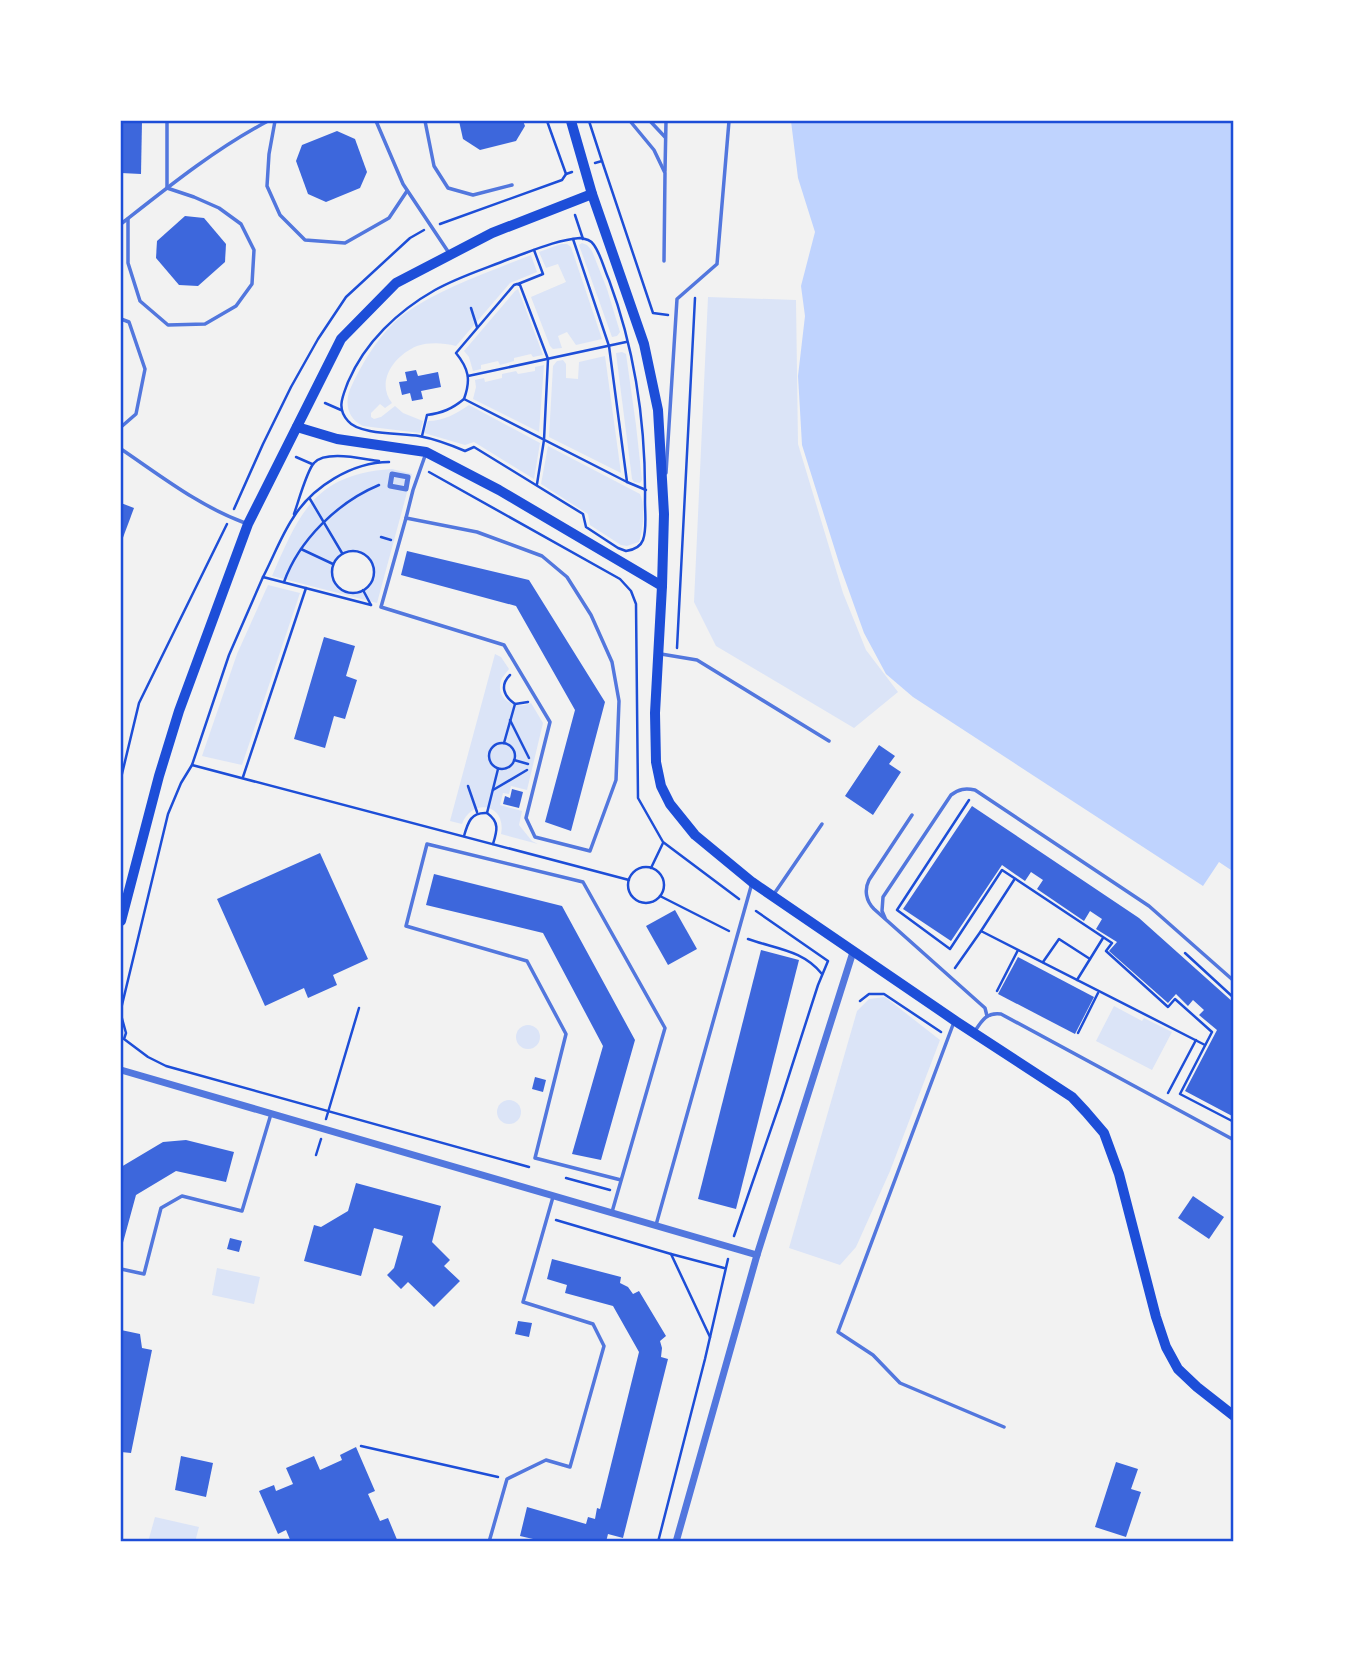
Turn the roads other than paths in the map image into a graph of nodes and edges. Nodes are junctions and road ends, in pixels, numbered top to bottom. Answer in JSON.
{"nodes":[{"id":1,"x":167,"y":121,"type":"edge"},
{"id":2,"x":268,"y":121,"type":"edge"},
{"id":3,"x":275,"y":121,"type":"edge"},
{"id":4,"x":377,"y":121,"type":"edge"},
{"id":5,"x":425,"y":121,"type":"edge"},
{"id":6,"x":571,"y":121,"type":"edge"},
{"id":7,"x":630,"y":121,"type":"edge"},
{"id":8,"x":650,"y":121,"type":"edge"},
{"id":9,"x":666,"y":121,"type":"edge"},
{"id":10,"x":729,"y":121,"type":"edge"},
{"id":11,"x":666,"y":138,"type":"junction"},
{"id":12,"x":665,"y":173,"type":"junction"},
{"id":13,"x":512,"y":186,"type":"dead end"},
{"id":14,"x":167,"y":188,"type":"junction"},
{"id":15,"x":407,"y":191,"type":"junction"},
{"id":16,"x":592,"y":194,"type":"junction"},
{"id":17,"x":128,"y":219,"type":"junction"},
{"id":18,"x":121,"y":224,"type":"edge"},
{"id":19,"x":450,"y":255,"type":"junction"},
{"id":20,"x":664,"y":261,"type":"dead end"},
{"id":21,"x":121,"y":318,"type":"edge"},
{"id":22,"x":121,"y":426,"type":"edge"},
{"id":23,"x":297,"y":427,"type":"junction"},
{"id":24,"x":121,"y":449,"type":"edge"},
{"id":25,"x":426,"y":452,"type":"junction"},
{"id":26,"x":664,"y":514,"type":"junction"},
{"id":27,"x":406,"y":518,"type":"junction"},
{"id":28,"x":248,"y":524,"type":"junction"},
{"id":29,"x":662,"y":586,"type":"junction"},
{"id":30,"x":659,"y":653,"type":"junction"},
{"id":31,"x":829,"y":741,"type":"dead end"},
{"id":32,"x":912,"y":815,"type":"dead end"},
{"id":33,"x":822,"y":824,"type":"dead end"},
{"id":34,"x":752,"y":882,"type":"junction"},
{"id":35,"x":773,"y":896,"type":"junction"},
{"id":36,"x":885,"y":918,"type":"junction"},
{"id":37,"x":121,"y":921,"type":"edge"},
{"id":38,"x":853,"y":952,"type":"junction"},
{"id":39,"x":1234,"y":981,"type":"edge"},
{"id":40,"x":987,"y":1016,"type":"junction"},
{"id":41,"x":954,"y":1020,"type":"junction"},
{"id":42,"x":974,"y":1033,"type":"junction"},
{"id":43,"x":121,"y":1070,"type":"edge"},
{"id":44,"x":271,"y":1114,"type":"junction"},
{"id":45,"x":1234,"y":1140,"type":"edge"},
{"id":46,"x":621,"y":1180,"type":"junction"},
{"id":47,"x":554,"y":1195,"type":"junction"},
{"id":48,"x":612,"y":1212,"type":"junction"},
{"id":49,"x":656,"y":1225,"type":"junction"},
{"id":50,"x":757,"y":1255,"type":"junction"},
{"id":51,"x":121,"y":1269,"type":"edge"},
{"id":52,"x":1234,"y":1416,"type":"edge"},
{"id":53,"x":1004,"y":1427,"type":"dead end"},
{"id":54,"x":489,"y":1542,"type":"edge"},
{"id":55,"x":676,"y":1542,"type":"edge"}],
"edges":[{"from":1,"to":14,"type":"lane"},
{"from":2,"to":14,"type":"lane"},
{"from":3,"to":15,"type":"lane"},
{"from":4,"to":15,"type":"lane"},
{"from":5,"to":13,"type":"lane"},
{"from":6,"to":16,"type":"main road"},
{"from":7,"to":12,"type":"lane"},
{"from":8,"to":11,"type":"lane"},
{"from":9,"to":11,"type":"lane"},
{"from":10,"to":26,"type":"lane"},
{"from":11,"to":12,"type":"lane"},
{"from":12,"to":20,"type":"lane"},
{"from":14,"to":17,"type":"lane"},
{"from":14,"to":17,"type":"lane"},
{"from":15,"to":19,"type":"lane"},
{"from":16,"to":19,"type":"main road"},
{"from":16,"to":26,"type":"main road"},
{"from":17,"to":18,"type":"lane"},
{"from":19,"to":23,"type":"main road"},
{"from":21,"to":22,"type":"lane"},
{"from":23,"to":25,"type":"main road"},
{"from":23,"to":28,"type":"main road"},
{"from":24,"to":28,"type":"lane"},
{"from":25,"to":27,"type":"lane"},
{"from":25,"to":29,"type":"main road"},
{"from":26,"to":29,"type":"main road"},
{"from":27,"to":27,"type":"lane"},
{"from":28,"to":37,"type":"main road"},
{"from":29,"to":30,"type":"main road"},
{"from":30,"to":31,"type":"lane"},
{"from":30,"to":34,"type":"main road"},
{"from":32,"to":36,"type":"lane"},
{"from":33,"to":35,"type":"lane"},
{"from":34,"to":35,"type":"main road"},
{"from":34,"to":49,"type":"lane"},
{"from":35,"to":38,"type":"main road"},
{"from":36,"to":39,"type":"lane"},
{"from":36,"to":40,"type":"lane"},
{"from":38,"to":41,"type":"main road"},
{"from":38,"to":50,"type":"street"},
{"from":40,"to":42,"type":"lane"},
{"from":40,"to":45,"type":"lane"},
{"from":41,"to":42,"type":"main road"},
{"from":41,"to":53,"type":"lane"},
{"from":42,"to":52,"type":"main road"},
{"from":43,"to":44,"type":"street"},
{"from":44,"to":47,"type":"street"},
{"from":44,"to":51,"type":"lane"},
{"from":46,"to":46,"type":"lane"},
{"from":46,"to":48,"type":"lane"},
{"from":47,"to":48,"type":"street"},
{"from":47,"to":54,"type":"lane"},
{"from":48,"to":49,"type":"street"},
{"from":49,"to":50,"type":"street"},
{"from":50,"to":55,"type":"street"}]}
